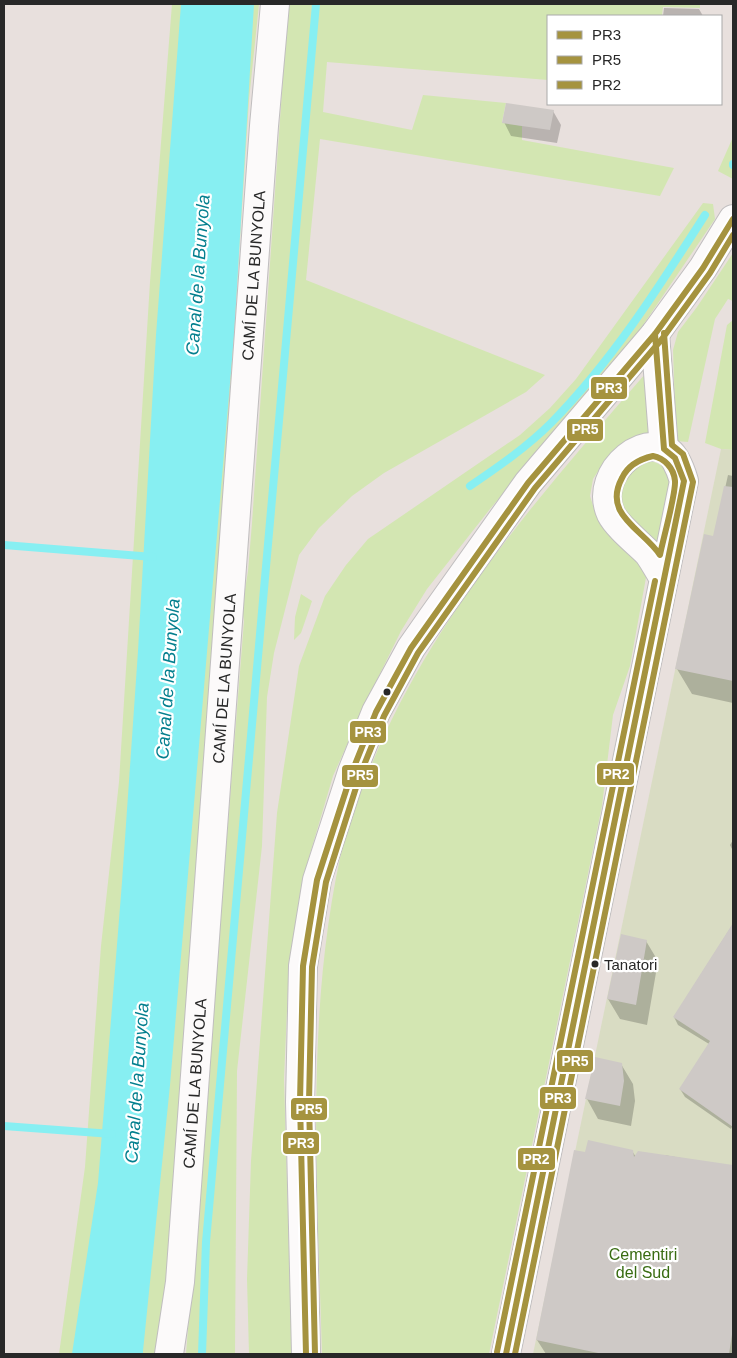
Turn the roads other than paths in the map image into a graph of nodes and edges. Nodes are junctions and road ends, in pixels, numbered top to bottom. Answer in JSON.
{"nodes":[{"id":1,"x":276,"y":4,"type":"edge"},
{"id":2,"x":733,"y":218,"type":"edge"},
{"id":3,"x":655,"y":334,"type":"junction"},
{"id":4,"x":664,"y":450,"type":"junction"},
{"id":5,"x":664,"y":579,"type":"junction"},
{"id":6,"x":169,"y":1354,"type":"edge"},
{"id":7,"x":306,"y":1354,"type":"edge"},
{"id":8,"x":506,"y":1354,"type":"edge"}],
"edges":[{"from":1,"to":6,"type":"street","name":"CAMÍ DE LA BUNYOLA"},
{"from":2,"to":3,"type":"street"},
{"from":3,"to":4,"type":"street"},
{"from":3,"to":7,"type":"street"},
{"from":4,"to":5,"type":"street"},
{"from":4,"to":5,"type":"street"},
{"from":5,"to":8,"type":"street"}]}
